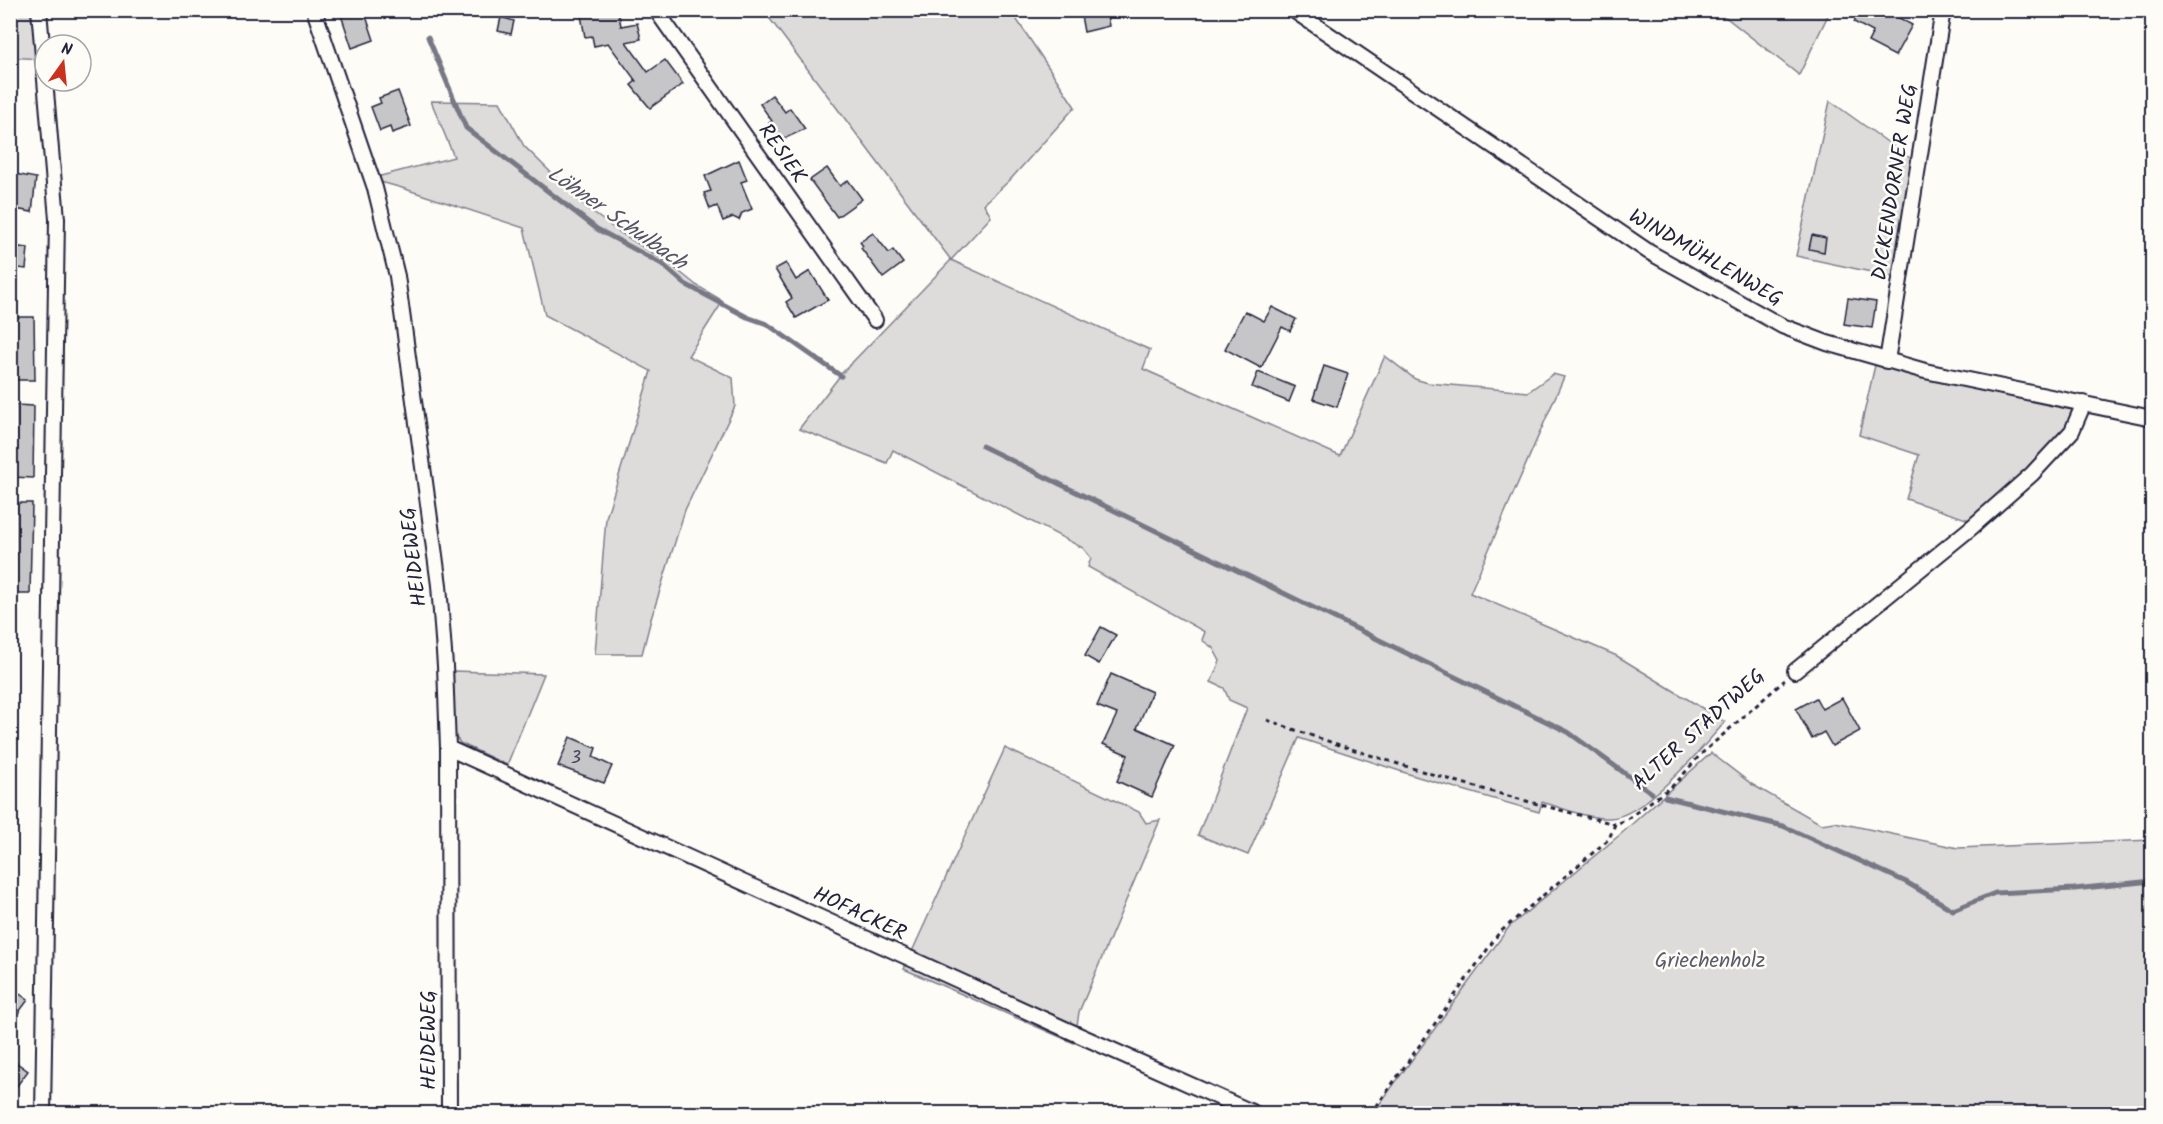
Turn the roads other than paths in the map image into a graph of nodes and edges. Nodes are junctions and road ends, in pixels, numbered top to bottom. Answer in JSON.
{"nodes":[{"id":1,"x":39,"y":10,"type":"edge"},
{"id":2,"x":314,"y":10,"type":"edge"},
{"id":3,"x":656,"y":10,"type":"edge"},
{"id":4,"x":1293,"y":10,"type":"edge"},
{"id":5,"x":1942,"y":10,"type":"edge"},
{"id":6,"x":875,"y":320,"type":"dead end"},
{"id":7,"x":1887,"y":361,"type":"junction"},
{"id":8,"x":2084,"y":403,"type":"junction"},
{"id":9,"x":2152,"y":418,"type":"edge"},
{"id":10,"x":1796,"y":671,"type":"road end"},
{"id":11,"x":448,"y":748,"type":"junction"},
{"id":12,"x":43,"y":1113,"type":"edge"},
{"id":13,"x":449,"y":1113,"type":"edge"},
{"id":14,"x":1256,"y":1113,"type":"edge"}],
"edges":[{"from":1,"to":12,"type":"street"},
{"from":2,"to":11,"type":"street","name":"HEIDEWEG"},
{"from":3,"to":6,"type":"street","name":"RESIEK"},
{"from":4,"to":7,"type":"street","name":"WINDMÜHLENWEG"},
{"from":5,"to":7,"type":"street","name":"DICKENDORNER WEG"},
{"from":7,"to":8,"type":"street","name":"WINDMÜHLENWEG"},
{"from":8,"to":9,"type":"street","name":"WINDMÜHLENWEG"},
{"from":8,"to":10,"type":"street","name":"ALTER STADTWEG"},
{"from":11,"to":13,"type":"street","name":"HEIDEWEG"},
{"from":11,"to":14,"type":"street","name":"HOFACKER"}]}
